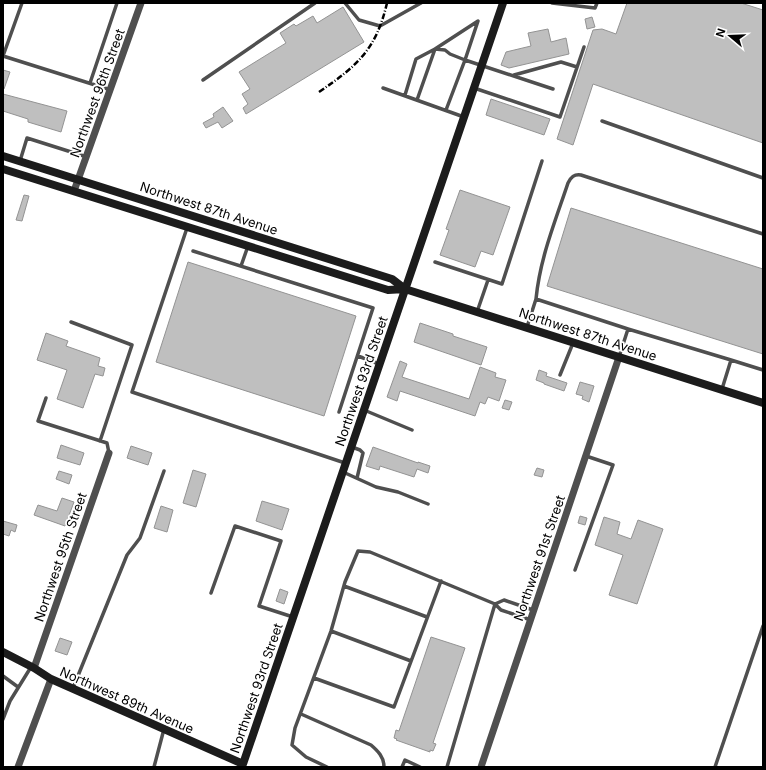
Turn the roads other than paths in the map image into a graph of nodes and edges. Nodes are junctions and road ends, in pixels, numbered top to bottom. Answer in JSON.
{"nodes":[{"id":1,"x":22,"y":3,"type":"edge"},
{"id":2,"x":117,"y":3,"type":"edge"},
{"id":3,"x":141,"y":3,"type":"edge"},
{"id":4,"x":315,"y":3,"type":"edge"},
{"id":5,"x":345,"y":3,"type":"edge"},
{"id":6,"x":421,"y":3,"type":"edge"},
{"id":7,"x":503,"y":3,"type":"edge"},
{"id":8,"x":552,"y":3,"type":"edge"},
{"id":9,"x":597,"y":3,"type":"edge"},
{"id":10,"x":584,"y":46,"type":"dead end"},
{"id":11,"x":436,"y":49,"type":"junction"},
{"id":12,"x":3,"y":56,"type":"edge"},
{"id":13,"x":465,"y":60,"type":"junction"},
{"id":14,"x":482,"y":65,"type":"junction"},
{"id":15,"x":577,"y":67,"type":"junction"},
{"id":16,"x":513,"y":75,"type":"junction"},
{"id":17,"x":203,"y":80,"type":"dead end"},
{"id":18,"x":90,"y":83,"type":"junction"},
{"id":19,"x":383,"y":88,"type":"dead end"},
{"id":20,"x":473,"y":88,"type":"junction"},
{"id":21,"x":553,"y":89,"type":"dead end"},
{"id":22,"x":111,"y":90,"type":"junction"},
{"id":23,"x":405,"y":95,"type":"junction"},
{"id":24,"x":418,"y":100,"type":"junction"},
{"id":25,"x":446,"y":110,"type":"junction"},
{"id":26,"x":464,"y":116,"type":"junction"},
{"id":27,"x":602,"y":121,"type":"dead end"},
{"id":28,"x":3,"y":156,"type":"edge"},
{"id":29,"x":87,"y":157,"type":"junction"},
{"id":30,"x":20,"y":161,"type":"junction"},
{"id":31,"x":542,"y":161,"type":"dead end"},
{"id":32,"x":3,"y":169,"type":"edge"},
{"id":33,"x":763,"y":178,"type":"edge"},
{"id":34,"x":78,"y":180,"type":"junction"},
{"id":35,"x":74,"y":191,"type":"junction"},
{"id":36,"x":188,"y":227,"type":"junction"},
{"id":37,"x":763,"y":234,"type":"edge"},
{"id":38,"x":248,"y":246,"type":"junction"},
{"id":39,"x":193,"y":251,"type":"dead end"},
{"id":40,"x":435,"y":262,"type":"dead end"},
{"id":41,"x":242,"y":266,"type":"junction"},
{"id":42,"x":488,"y":280,"type":"junction"},
{"id":43,"x":405,"y":289,"type":"junction"},
{"id":44,"x":536,"y":299,"type":"junction"},
{"id":45,"x":477,"y":312,"type":"junction"},
{"id":46,"x":70,"y":322,"type":"dead end"},
{"id":47,"x":527,"y":328,"type":"junction"},
{"id":48,"x":628,"y":328,"type":"junction"},
{"id":49,"x":573,"y":342,"type":"junction"},
{"id":50,"x":358,"y":356,"type":"junction"},
{"id":51,"x":619,"y":357,"type":"junction"},
{"id":52,"x":731,"y":360,"type":"junction"},
{"id":53,"x":379,"y":364,"type":"junction"},
{"id":54,"x":763,"y":370,"type":"edge"},
{"id":55,"x":560,"y":375,"type":"dead end"},
{"id":56,"x":722,"y":389,"type":"junction"},
{"id":57,"x":46,"y":398,"type":"dead end"},
{"id":58,"x":763,"y":403,"type":"edge"},
{"id":59,"x":363,"y":410,"type":"junction"},
{"id":60,"x":339,"y":412,"type":"dead end"},
{"id":61,"x":412,"y":430,"type":"dead end"},
{"id":62,"x":100,"y":440,"type":"junction"},
{"id":63,"x":351,"y":447,"type":"junction"},
{"id":64,"x":109,"y":453,"type":"joint"},
{"id":65,"x":586,"y":456,"type":"junction"},
{"id":66,"x":345,"y":463,"type":"junction"},
{"id":67,"x":164,"y":471,"type":"dead end"},
{"id":68,"x":342,"y":472,"type":"junction"},
{"id":69,"x":357,"y":478,"type":"junction"},
{"id":70,"x":428,"y":504,"type":"dead end"},
{"id":71,"x":575,"y":570,"type":"dead end"},
{"id":72,"x":441,"y":581,"type":"junction"},
{"id":73,"x":344,"y":586,"type":"junction"},
{"id":74,"x":211,"y":593,"type":"dead end"},
{"id":75,"x":495,"y":604,"type":"junction"},
{"id":76,"x":534,"y":610,"type":"junction"},
{"id":77,"x":293,"y":617,"type":"junction"},
{"id":78,"x":427,"y":617,"type":"junction"},
{"id":79,"x":531,"y":620,"type":"junction"},
{"id":80,"x":763,"y":626,"type":"edge"},
{"id":81,"x":331,"y":631,"type":"junction"},
{"id":82,"x":3,"y":652,"type":"edge"},
{"id":83,"x":411,"y":661,"type":"junction"},
{"id":84,"x":33,"y":667,"type":"junction"},
{"id":85,"x":3,"y":676,"type":"edge"},
{"id":86,"x":314,"y":678,"type":"junction"},
{"id":87,"x":51,"y":680,"type":"junction"},
{"id":88,"x":18,"y":688,"type":"junction"},
{"id":89,"x":73,"y":689,"type":"junction"},
{"id":90,"x":300,"y":714,"type":"junction"},
{"id":91,"x":3,"y":719,"type":"edge"},
{"id":92,"x":164,"y":729,"type":"junction"},
{"id":93,"x":245,"y":766,"type":"edge"},
{"id":94,"x":18,"y":767,"type":"edge"},
{"id":95,"x":154,"y":767,"type":"edge"},
{"id":96,"x":327,"y":767,"type":"edge"},
{"id":97,"x":384,"y":767,"type":"edge"},
{"id":98,"x":402,"y":767,"type":"edge"},
{"id":99,"x":420,"y":767,"type":"edge"},
{"id":100,"x":448,"y":767,"type":"edge"},
{"id":101,"x":481,"y":767,"type":"edge"},
{"id":102,"x":715,"y":767,"type":"edge"}],
"edges":[{"from":1,"to":12,"type":"lane"},
{"from":2,"to":18,"type":"lane"},
{"from":3,"to":22,"type":"street","name":"Northwest 96th Street"},
{"from":4,"to":17,"type":"lane"},
{"from":5,"to":6,"type":"lane"},
{"from":7,"to":14,"type":"main road","name":"Northwest 93rd Street"},
{"from":8,"to":9,"type":"lane"},
{"from":10,"to":15,"type":"lane"},
{"from":11,"to":13,"type":"lane"},
{"from":11,"to":13,"type":"lane"},
{"from":11,"to":23,"type":"lane"},
{"from":11,"to":24,"type":"lane"},
{"from":12,"to":18,"type":"lane"},
{"from":13,"to":14,"type":"lane"},
{"from":13,"to":25,"type":"lane"},
{"from":14,"to":16,"type":"lane"},
{"from":14,"to":20,"type":"main road","name":"Northwest 93rd Street"},
{"from":15,"to":16,"type":"lane"},
{"from":15,"to":20,"type":"lane"},
{"from":16,"to":21,"type":"lane"},
{"from":18,"to":22,"type":"lane"},
{"from":19,"to":23,"type":"lane"},
{"from":20,"to":26,"type":"main road","name":"Northwest 93rd Street"},
{"from":22,"to":29,"type":"street","name":"Northwest 96th Street"},
{"from":23,"to":24,"type":"lane"},
{"from":24,"to":25,"type":"lane"},
{"from":25,"to":26,"type":"lane"},
{"from":26,"to":43,"type":"main road","name":"Northwest 93rd Street"},
{"from":27,"to":33,"type":"lane"},
{"from":28,"to":30,"type":"main road","name":"Northwest 87th Avenue"},
{"from":29,"to":30,"type":"lane"},
{"from":29,"to":34,"type":"street","name":"Northwest 96th Street"},
{"from":30,"to":34,"type":"main road","name":"Northwest 87th Avenue"},
{"from":31,"to":42,"type":"lane"},
{"from":32,"to":35,"type":"main road","name":"Northwest 87th Avenue"},
{"from":34,"to":35,"type":"street","name":"Northwest 96th Street"},
{"from":34,"to":43,"type":"main road","name":"Northwest 87th Avenue"},
{"from":35,"to":36,"type":"main road","name":"Northwest 87th Avenue"},
{"from":36,"to":38,"type":"main road","name":"Northwest 87th Avenue"},
{"from":36,"to":66,"type":"lane"},
{"from":37,"to":44,"type":"lane"},
{"from":38,"to":41,"type":"lane"},
{"from":38,"to":43,"type":"main road","name":"Northwest 87th Avenue"},
{"from":39,"to":41,"type":"lane"},
{"from":40,"to":42,"type":"lane"},
{"from":41,"to":50,"type":"lane"},
{"from":42,"to":45,"type":"lane"},
{"from":43,"to":45,"type":"main road","name":"Northwest 87th Avenue"},
{"from":43,"to":53,"type":"main road","name":"Northwest 93rd Street"},
{"from":44,"to":47,"type":"lane"},
{"from":44,"to":48,"type":"lane"},
{"from":45,"to":47,"type":"main road","name":"Northwest 87th Avenue"},
{"from":46,"to":62,"type":"lane"},
{"from":47,"to":49,"type":"main road","name":"Northwest 87th Avenue"},
{"from":48,"to":51,"type":"lane"},
{"from":48,"to":52,"type":"lane"},
{"from":49,"to":51,"type":"main road","name":"Northwest 87th Avenue"},
{"from":49,"to":55,"type":"lane"},
{"from":50,"to":53,"type":"lane"},
{"from":50,"to":60,"type":"lane"},
{"from":51,"to":56,"type":"main road","name":"Northwest 87th Avenue"},
{"from":51,"to":65,"type":"street","name":"Northwest 91st Street"},
{"from":52,"to":54,"type":"lane"},
{"from":52,"to":56,"type":"lane"},
{"from":53,"to":59,"type":"main road","name":"Northwest 93rd Street"},
{"from":56,"to":58,"type":"main road","name":"Northwest 87th Avenue"},
{"from":57,"to":62,"type":"lane"},
{"from":59,"to":61,"type":"lane"},
{"from":59,"to":63,"type":"main road","name":"Northwest 93rd Street"},
{"from":62,"to":64,"type":"lane"},
{"from":63,"to":66,"type":"main road","name":"Northwest 93rd Street"},
{"from":63,"to":69,"type":"lane"},
{"from":64,"to":84,"type":"street","name":"Northwest 95th Street"},
{"from":65,"to":71,"type":"lane"},
{"from":65,"to":76,"type":"street","name":"Northwest 91st Street"},
{"from":66,"to":68,"type":"main road","name":"Northwest 93rd Street"},
{"from":67,"to":89,"type":"lane"},
{"from":68,"to":69,"type":"lane"},
{"from":68,"to":77,"type":"main road","name":"Northwest 93rd Street"},
{"from":69,"to":70,"type":"lane"},
{"from":72,"to":73,"type":"lane"},
{"from":72,"to":75,"type":"lane"},
{"from":72,"to":78,"type":"lane"},
{"from":73,"to":78,"type":"lane"},
{"from":73,"to":81,"type":"lane"},
{"from":74,"to":77,"type":"lane"},
{"from":75,"to":76,"type":"lane"},
{"from":75,"to":79,"type":"lane"},
{"from":75,"to":100,"type":"lane"},
{"from":76,"to":79,"type":"street","name":"Northwest 91st Street"},
{"from":77,"to":93,"type":"main road","name":"Northwest 93rd Street"},
{"from":78,"to":83,"type":"lane"},
{"from":79,"to":101,"type":"street","name":"Northwest 91st Street"},
{"from":80,"to":102,"type":"lane"},
{"from":81,"to":83,"type":"lane"},
{"from":81,"to":86,"type":"lane"},
{"from":82,"to":84,"type":"main road","name":"Northwest 89th Avenue"},
{"from":83,"to":86,"type":"lane"},
{"from":84,"to":87,"type":"main road","name":"Northwest 89th Avenue"},
{"from":84,"to":88,"type":"lane"},
{"from":85,"to":88,"type":"lane"},
{"from":86,"to":90,"type":"lane"},
{"from":87,"to":89,"type":"main road","name":"Northwest 89th Avenue"},
{"from":87,"to":94,"type":"street"},
{"from":88,"to":91,"type":"lane"},
{"from":89,"to":92,"type":"main road","name":"Northwest 89th Avenue"},
{"from":90,"to":96,"type":"lane"},
{"from":90,"to":97,"type":"lane"},
{"from":92,"to":93,"type":"main road","name":"Northwest 89th Avenue"},
{"from":92,"to":95,"type":"lane"},
{"from":98,"to":99,"type":"lane"}]}
